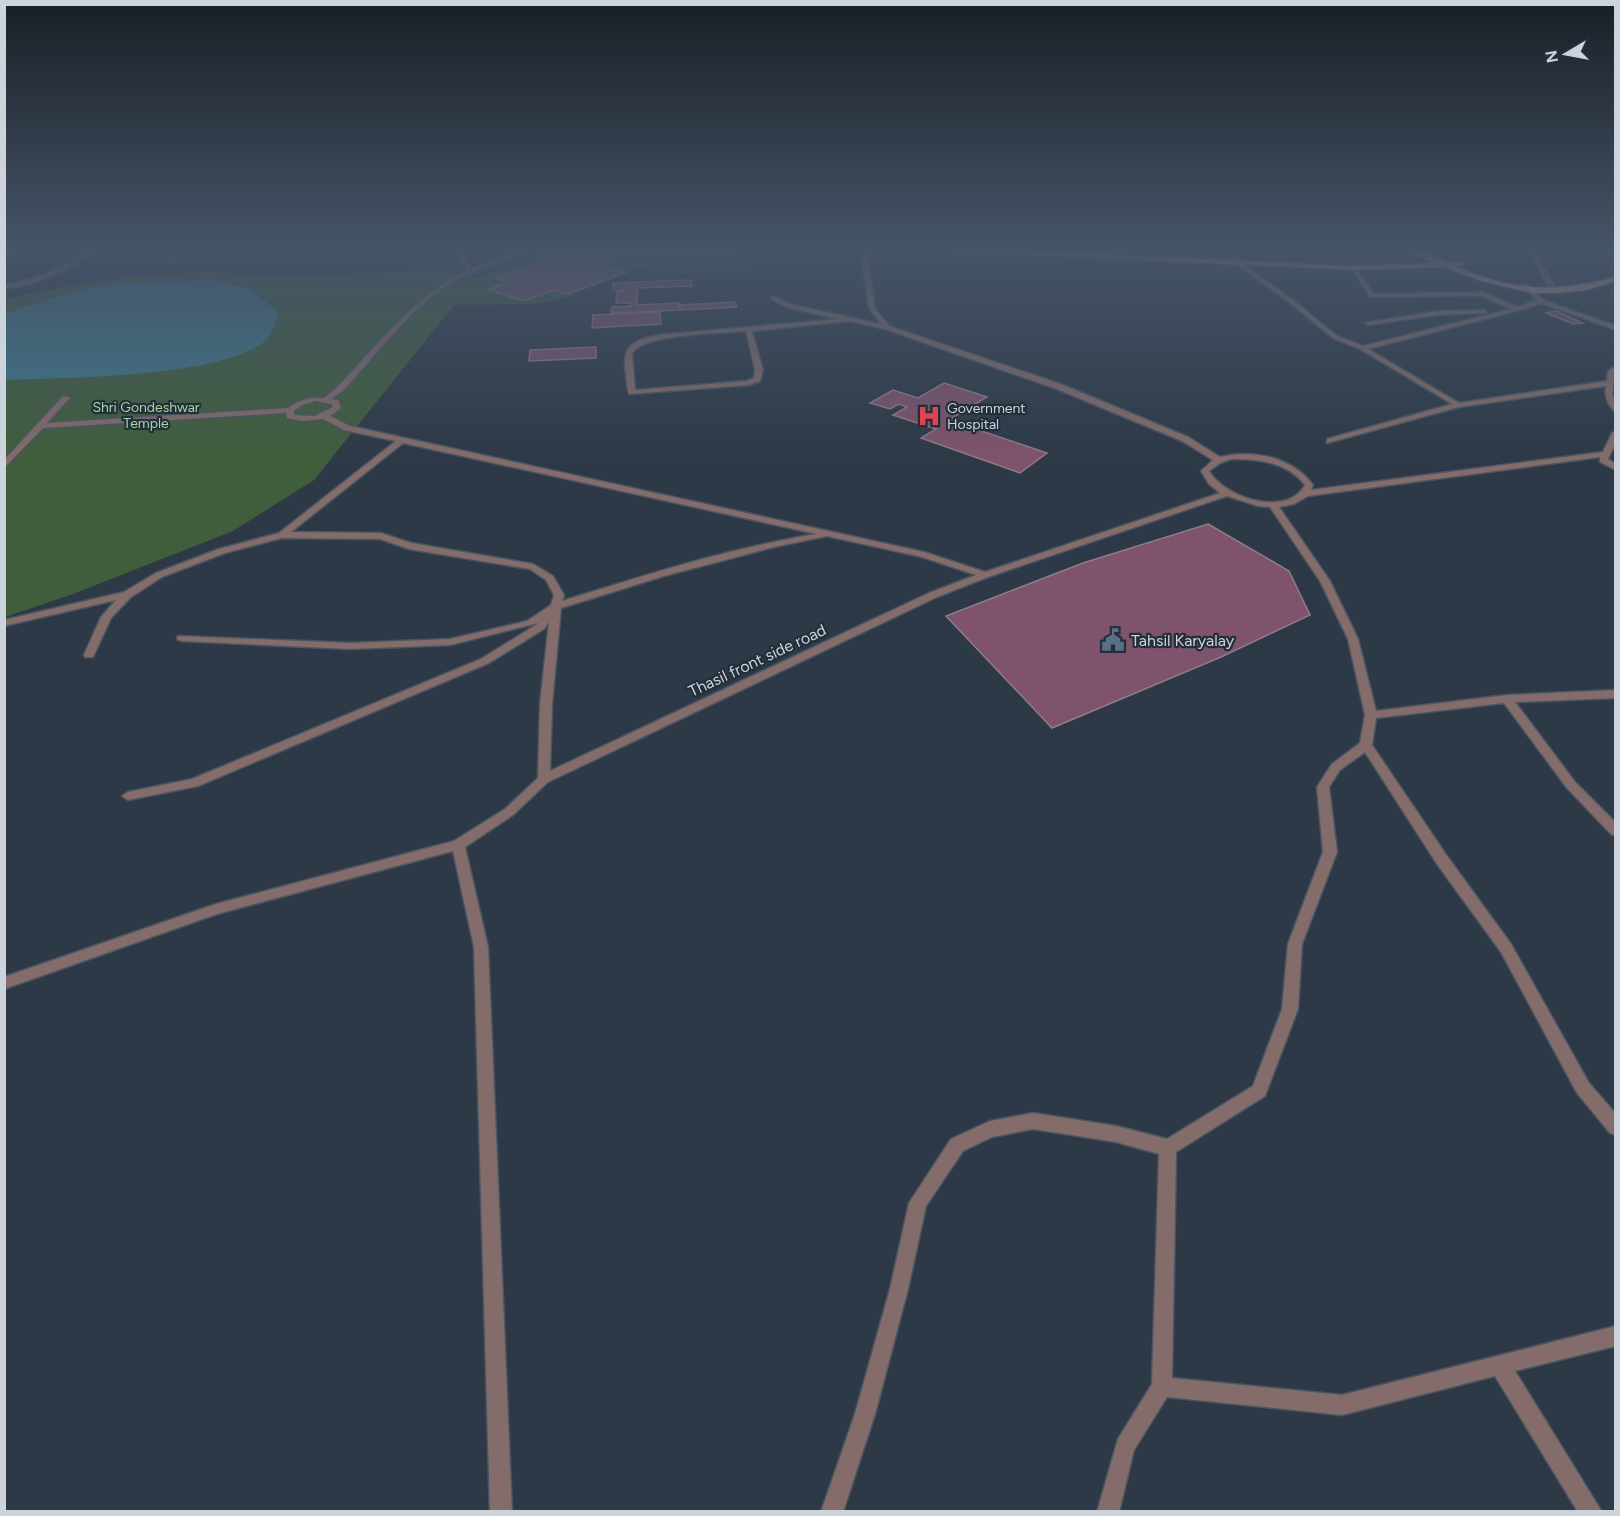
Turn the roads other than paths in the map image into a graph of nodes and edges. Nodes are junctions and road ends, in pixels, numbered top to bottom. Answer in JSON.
{"nodes":[{"id":1,"x":408,"y":318,"type":"edge"},
{"id":2,"x":838,"y":318,"type":"edge"},
{"id":3,"x":880,"y":318,"type":"edge"},
{"id":4,"x":1311,"y":318,"type":"edge"},
{"id":5,"x":1405,"y":318,"type":"edge"},
{"id":6,"x":1479,"y":318,"type":"edge"},
{"id":7,"x":1588,"y":318,"type":"edge"},
{"id":8,"x":848,"y":320,"type":"junction"},
{"id":9,"x":1368,"y":323,"type":"dead end"},
{"id":10,"x":887,"y":327,"type":"junction"},
{"id":11,"x":1616,"y":328,"type":"edge"},
{"id":12,"x":749,"y":331,"type":"junction"},
{"id":13,"x":1362,"y":348,"type":"junction"},
{"id":14,"x":1616,"y":369,"type":"edge"},
{"id":15,"x":1610,"y":383,"type":"junction"},
{"id":16,"x":66,"y":398,"type":"dead end"},
{"id":17,"x":327,"y":399,"type":"junction"},
{"id":18,"x":1458,"y":405,"type":"junction"},
{"id":19,"x":290,"y":410,"type":"junction"},
{"id":20,"x":1616,"y":410,"type":"edge"},
{"id":21,"x":324,"y":416,"type":"junction"},
{"id":22,"x":40,"y":426,"type":"junction"},
{"id":23,"x":1615,"y":434,"type":"edge"},
{"id":24,"x":402,"y":440,"type":"junction"},
{"id":25,"x":1330,"y":441,"type":"dead end"},
{"id":26,"x":1606,"y":454,"type":"junction"},
{"id":27,"x":1219,"y":460,"type":"junction"},
{"id":28,"x":4,"y":466,"type":"edge"},
{"id":29,"x":1616,"y":468,"type":"edge"},
{"id":30,"x":1308,"y":493,"type":"junction"},
{"id":31,"x":1225,"y":494,"type":"junction"},
{"id":32,"x":1273,"y":504,"type":"junction"},
{"id":33,"x":831,"y":534,"type":"junction"},
{"id":34,"x":282,"y":536,"type":"junction"},
{"id":35,"x":985,"y":575,"type":"junction"},
{"id":36,"x":127,"y":595,"type":"junction"},
{"id":37,"x":556,"y":606,"type":"junction"},
{"id":38,"x":4,"y":623,"type":"edge"},
{"id":39,"x":182,"y":638,"type":"dead end"},
{"id":40,"x":89,"y":655,"type":"dead end"},
{"id":41,"x":1616,"y":694,"type":"edge"},
{"id":42,"x":1507,"y":699,"type":"junction"},
{"id":43,"x":1371,"y":715,"type":"junction"},
{"id":44,"x":1366,"y":745,"type":"junction"},
{"id":45,"x":544,"y":779,"type":"junction"},
{"id":46,"x":128,"y":796,"type":"dead end"},
{"id":47,"x":1616,"y":831,"type":"edge"},
{"id":48,"x":458,"y":845,"type":"junction"},
{"id":49,"x":4,"y":983,"type":"edge"},
{"id":50,"x":1616,"y":1127,"type":"edge"},
{"id":51,"x":1168,"y":1148,"type":"junction"},
{"id":52,"x":1616,"y":1336,"type":"edge"},
{"id":53,"x":1500,"y":1366,"type":"junction"},
{"id":54,"x":1162,"y":1387,"type":"junction"},
{"id":55,"x":501,"y":1512,"type":"edge"},
{"id":56,"x":832,"y":1512,"type":"edge"},
{"id":57,"x":1108,"y":1512,"type":"edge"},
{"id":58,"x":1590,"y":1512,"type":"edge"}],
"edges":[{"from":1,"to":17,"type":"street"},
{"from":2,"to":8,"type":"street"},
{"from":3,"to":10,"type":"street"},
{"from":4,"to":13,"type":"street"},
{"from":5,"to":9,"type":"street"},
{"from":6,"to":13,"type":"street"},
{"from":7,"to":11,"type":"street"},
{"from":8,"to":10,"type":"street"},
{"from":8,"to":12,"type":"street"},
{"from":10,"to":27,"type":"street"},
{"from":12,"to":12,"type":"street"},
{"from":13,"to":18,"type":"street"},
{"from":14,"to":15,"type":"street"},
{"from":15,"to":18,"type":"street"},
{"from":15,"to":20,"type":"street"},
{"from":16,"to":22,"type":"street"},
{"from":17,"to":19,"type":"street"},
{"from":17,"to":21,"type":"street"},
{"from":18,"to":25,"type":"street"},
{"from":19,"to":21,"type":"street"},
{"from":19,"to":22,"type":"street"},
{"from":21,"to":24,"type":"street"},
{"from":22,"to":28,"type":"street"},
{"from":23,"to":26,"type":"street"},
{"from":24,"to":33,"type":"street"},
{"from":24,"to":34,"type":"street"},
{"from":26,"to":29,"type":"street"},
{"from":26,"to":30,"type":"street"},
{"from":27,"to":30,"type":"street"},
{"from":27,"to":31,"type":"street"},
{"from":30,"to":32,"type":"street"},
{"from":31,"to":32,"type":"street"},
{"from":31,"to":35,"type":"street","name":"Thasil front side road"},
{"from":32,"to":43,"type":"street"},
{"from":33,"to":35,"type":"street"},
{"from":33,"to":37,"type":"street"},
{"from":34,"to":36,"type":"street"},
{"from":34,"to":37,"type":"street"},
{"from":35,"to":45,"type":"street","name":"Thasil front side road"},
{"from":36,"to":38,"type":"street"},
{"from":36,"to":40,"type":"street"},
{"from":37,"to":39,"type":"street"},
{"from":37,"to":45,"type":"street"},
{"from":37,"to":46,"type":"street"},
{"from":41,"to":42,"type":"street"},
{"from":42,"to":43,"type":"street"},
{"from":42,"to":47,"type":"street"},
{"from":43,"to":44,"type":"street"},
{"from":44,"to":50,"type":"street"},
{"from":44,"to":51,"type":"street"},
{"from":45,"to":48,"type":"street","name":"Thasil front side road"},
{"from":48,"to":49,"type":"street","name":"Thasil front side road"},
{"from":48,"to":55,"type":"street"},
{"from":51,"to":54,"type":"street"},
{"from":51,"to":56,"type":"street"},
{"from":52,"to":53,"type":"street"},
{"from":53,"to":54,"type":"street"},
{"from":53,"to":58,"type":"street"},
{"from":54,"to":57,"type":"street"}]}
